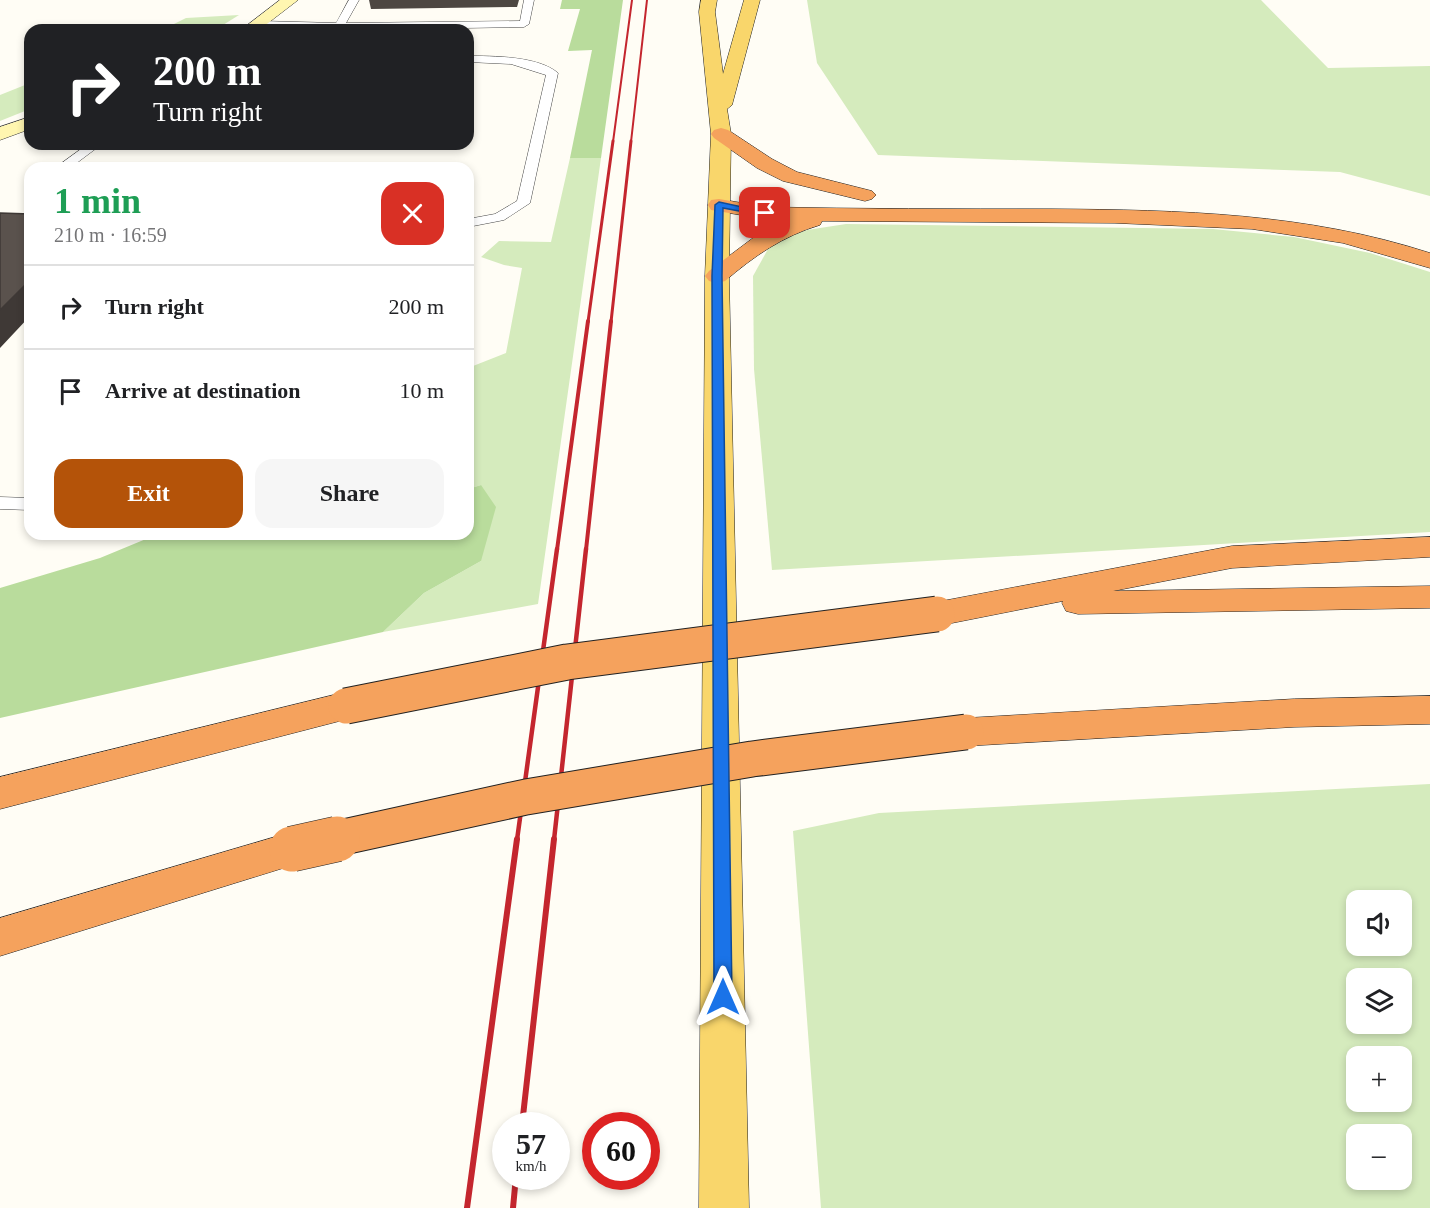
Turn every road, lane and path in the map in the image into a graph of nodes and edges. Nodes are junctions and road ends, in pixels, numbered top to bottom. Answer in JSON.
{"nodes":[{"id":1,"x":290,"y":0,"type":"edge"},
{"id":2,"x":354,"y":0,"type":"edge"},
{"id":3,"x":529,"y":0,"type":"edge"},
{"id":4,"x":752,"y":0,"type":"edge"},
{"id":5,"x":705,"y":4,"type":"edge"},
{"id":6,"x":258,"y":24,"type":"edge"},
{"id":7,"x":341,"y":24,"type":"edge"},
{"id":8,"x":474,"y":25,"type":"edge"},
{"id":9,"x":474,"y":59,"type":"edge"},
{"id":10,"x":24,"y":125,"type":"edge"},
{"id":11,"x":720,"y":128,"type":"junction"},
{"id":12,"x":0,"y":134,"type":"edge"},
{"id":13,"x":87,"y":150,"type":"edge"},
{"id":14,"x":70,"y":162,"type":"edge"},
{"id":15,"x":865,"y":195,"type":"junction"},
{"id":16,"x":888,"y":195,"type":"dead end"},
{"id":17,"x":719,"y":205,"type":"junction"},
{"id":18,"x":1282,"y":206,"type":"dead end"},
{"id":19,"x":830,"y":215,"type":"junction"},
{"id":20,"x":474,"y":222,"type":"edge"},
{"id":21,"x":1390,"y":226,"type":"dead end"},
{"id":22,"x":1430,"y":261,"type":"edge"},
{"id":23,"x":717,"y":276,"type":"junction"},
{"id":24,"x":0,"y":503,"type":"edge"},
{"id":25,"x":24,"y":504,"type":"edge"},
{"id":26,"x":1430,"y":547,"type":"edge"},
{"id":27,"x":1430,"y":597,"type":"edge"},
{"id":28,"x":937,"y":614,"type":"junction"},
{"id":29,"x":1430,"y":710,"type":"edge"},
{"id":30,"x":0,"y":793,"type":"edge"},
{"id":31,"x":0,"y":937,"type":"edge"},
{"id":32,"x":724,"y":1208,"type":"edge"}],
"edges":[{"from":1,"to":6,"type":"main road"},
{"from":2,"to":7,"type":"lane"},
{"from":3,"to":8,"type":"lane"},
{"from":4,"to":11,"type":"main road"},
{"from":5,"to":11,"type":"main road"},
{"from":9,"to":20,"type":"lane"},
{"from":10,"to":12,"type":"main road"},
{"from":11,"to":15,"type":"highway"},
{"from":11,"to":17,"type":"main road"},
{"from":13,"to":14,"type":"lane"},
{"from":15,"to":16,"type":"highway"},
{"from":15,"to":17,"type":"highway"},
{"from":17,"to":19,"type":"highway"},
{"from":17,"to":23,"type":"main road"},
{"from":18,"to":21,"type":"highway"},
{"from":19,"to":22,"type":"highway"},
{"from":19,"to":23,"type":"highway"},
{"from":23,"to":32,"type":"main road"},
{"from":24,"to":25,"type":"lane"},
{"from":26,"to":28,"type":"highway"},
{"from":27,"to":28,"type":"highway"},
{"from":28,"to":30,"type":"highway","bridge":true},
{"from":29,"to":31,"type":"highway","bridge":true}]}
